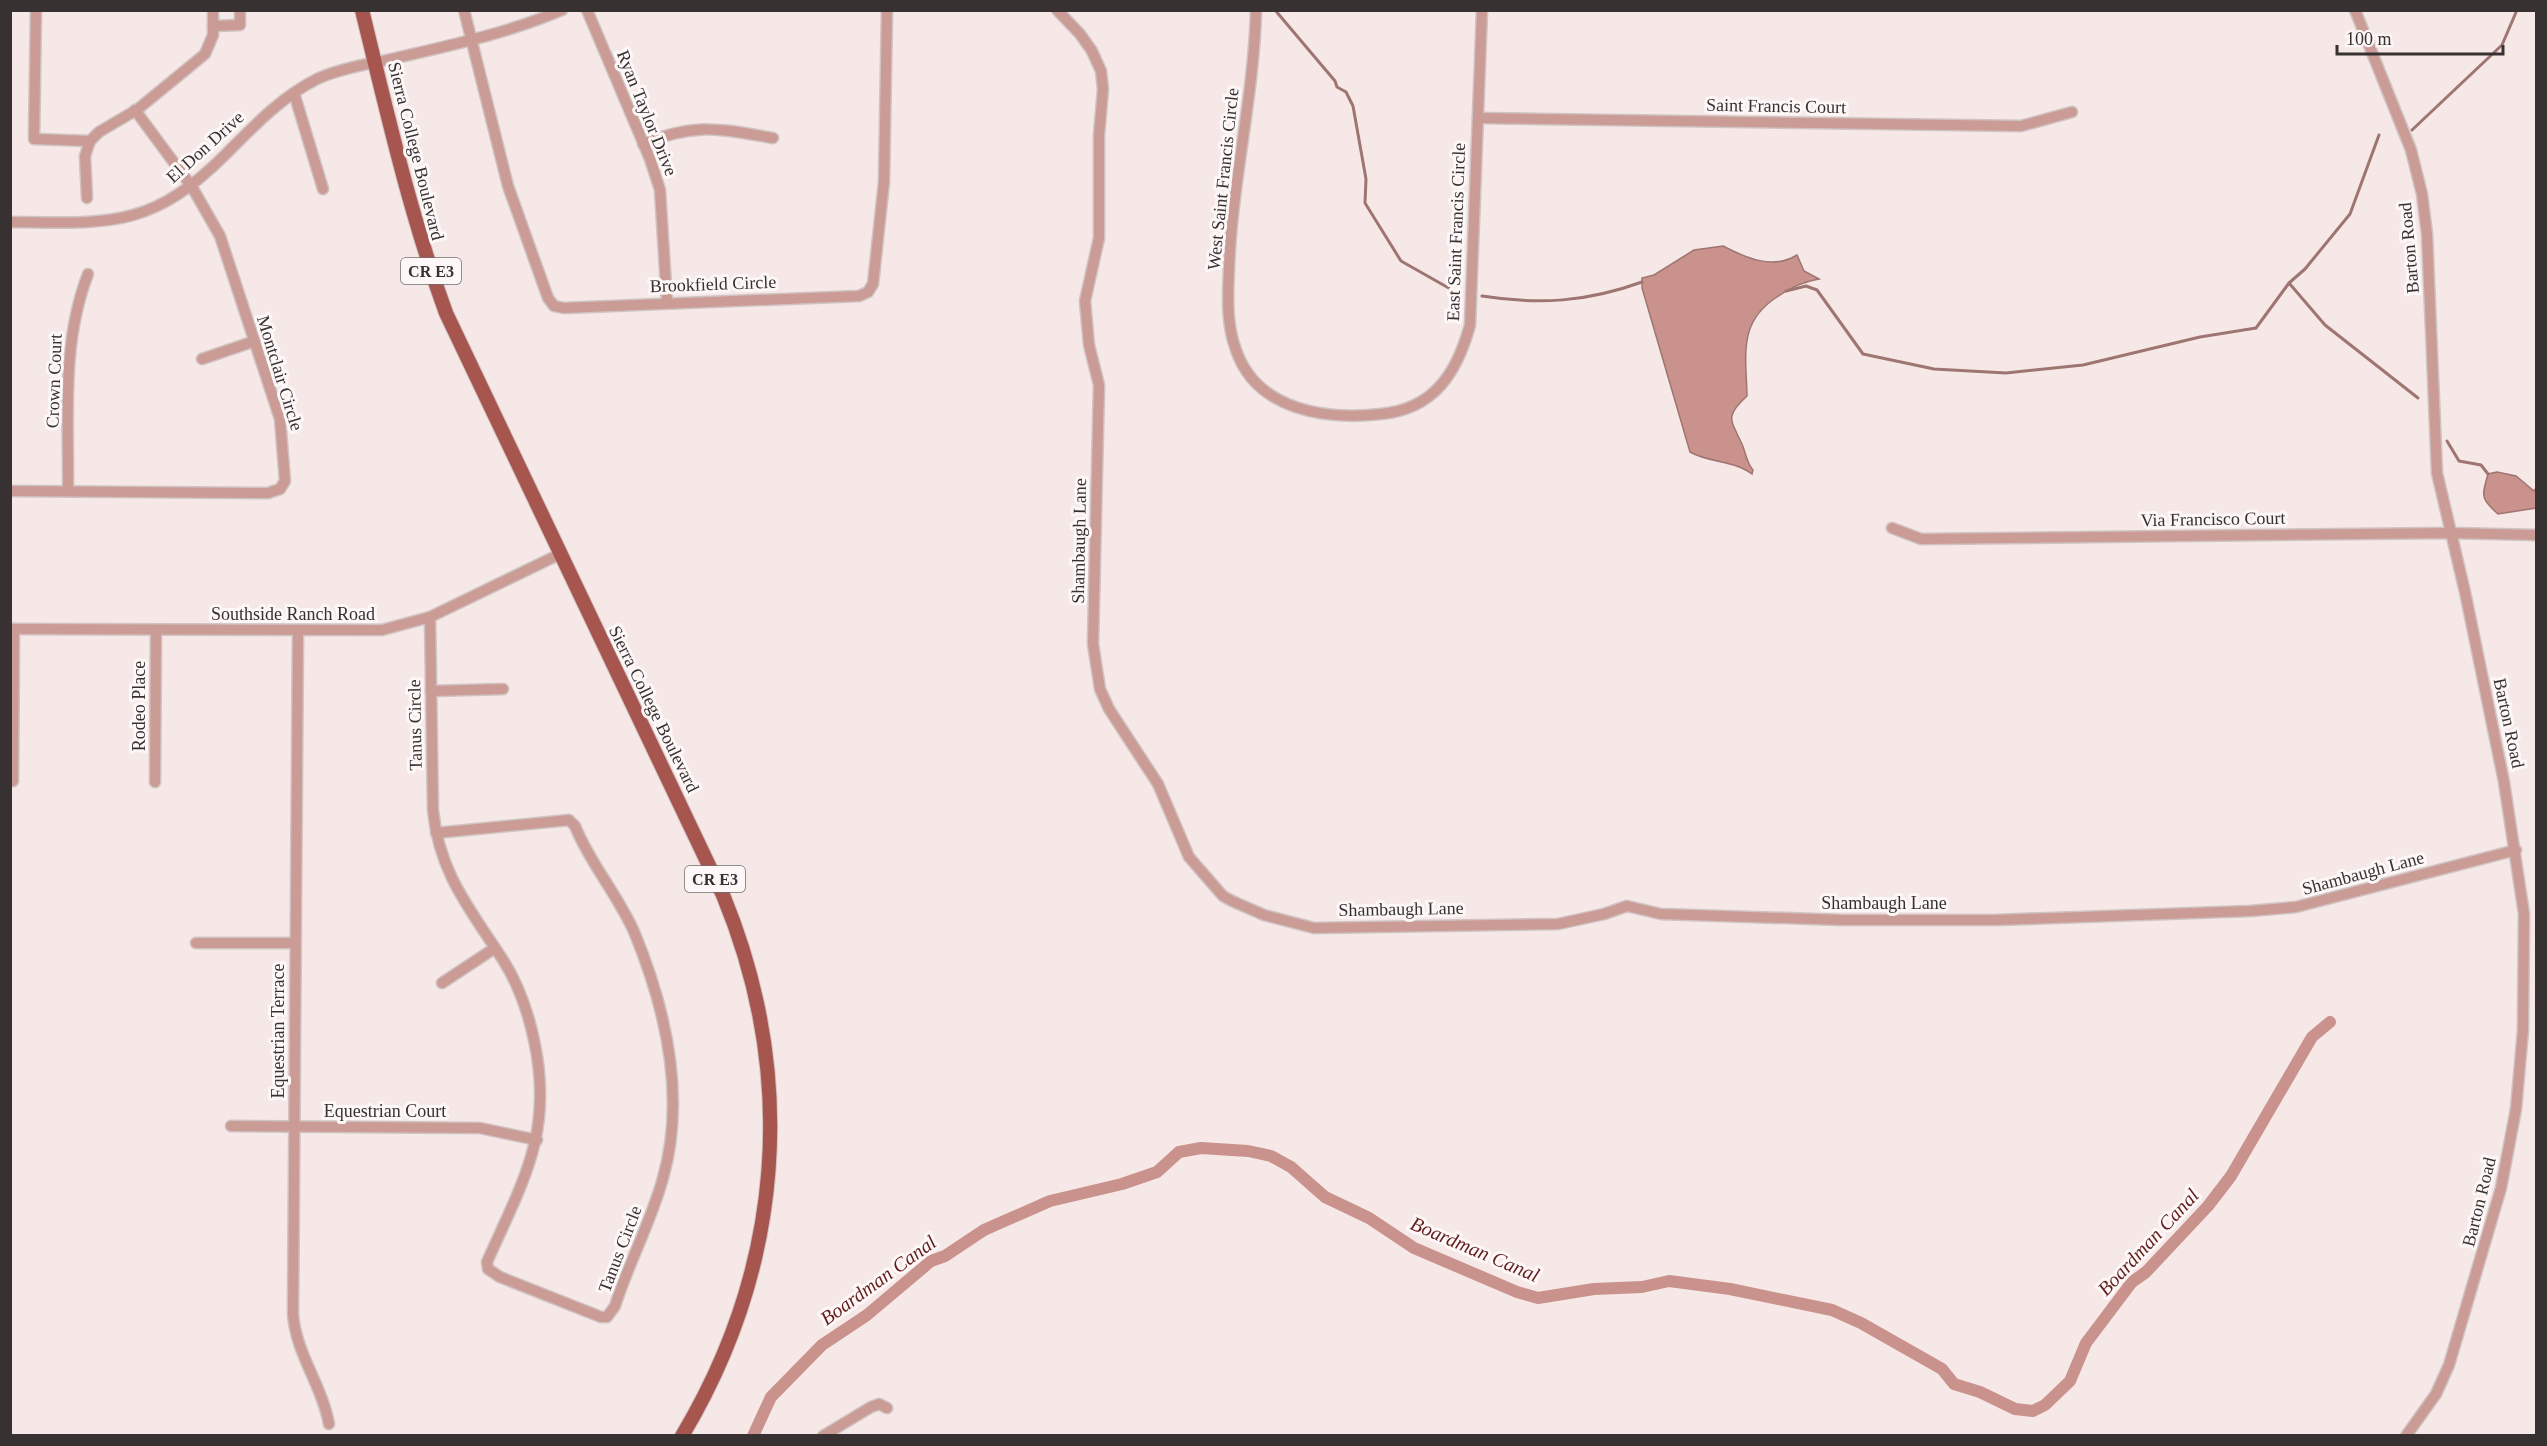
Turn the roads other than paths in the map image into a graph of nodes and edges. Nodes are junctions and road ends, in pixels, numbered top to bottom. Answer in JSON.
{"nodes":[{"id":1,"x":36,"y":10,"type":"edge"},
{"id":2,"x":213,"y":10,"type":"edge"},
{"id":3,"x":240,"y":10,"type":"edge"},
{"id":4,"x":362,"y":10,"type":"edge"},
{"id":5,"x":464,"y":10,"type":"edge"},
{"id":6,"x":562,"y":10,"type":"edge"},
{"id":7,"x":587,"y":10,"type":"edge"},
{"id":8,"x":887,"y":10,"type":"edge"},
{"id":9,"x":1057,"y":10,"type":"edge"},
{"id":10,"x":1256,"y":10,"type":"edge"},
{"id":11,"x":1482,"y":10,"type":"edge"},
{"id":12,"x":2355,"y":10,"type":"edge"},
{"id":13,"x":213,"y":26,"type":"junction"},
{"id":14,"x":471,"y":40,"type":"junction"},
{"id":15,"x":375,"y":63,"type":"junction"},
{"id":16,"x":294,"y":93,"type":"junction"},
{"id":17,"x":135,"y":110,"type":"junction"},
{"id":18,"x":2072,"y":112,"type":"dead end"},
{"id":19,"x":1478,"y":118,"type":"junction"},
{"id":20,"x":773,"y":138,"type":"dead end"},
{"id":21,"x":90,"y":141,"type":"junction"},
{"id":22,"x":644,"y":144,"type":"junction"},
{"id":23,"x":192,"y":187,"type":"junction"},
{"id":24,"x":323,"y":189,"type":"dead end"},
{"id":25,"x":87,"y":198,"type":"dead end"},
{"id":26,"x":10,"y":222,"type":"edge"},
{"id":27,"x":88,"y":274,"type":"dead end"},
{"id":28,"x":668,"y":302,"type":"junction"},
{"id":29,"x":255,"y":342,"type":"junction"},
{"id":30,"x":202,"y":359,"type":"dead end"},
{"id":31,"x":1353,"y":417,"type":"joint"},
{"id":32,"x":10,"y":491,"type":"edge"},
{"id":33,"x":68,"y":491,"type":"junction"},
{"id":34,"x":1892,"y":528,"type":"dead end"},
{"id":35,"x":2450,"y":533,"type":"junction"},
{"id":36,"x":2536,"y":535,"type":"edge"},
{"id":37,"x":560,"y":554,"type":"junction"},
{"id":38,"x":430,"y":617,"type":"junction"},
{"id":39,"x":12,"y":629,"type":"edge"},
{"id":40,"x":156,"y":630,"type":"junction"},
{"id":41,"x":298,"y":631,"type":"junction"},
{"id":42,"x":503,"y":689,"type":"dead end"},
{"id":43,"x":431,"y":691,"type":"junction"},
{"id":44,"x":12,"y":781,"type":"dead end"},
{"id":45,"x":155,"y":782,"type":"dead end"},
{"id":46,"x":436,"y":833,"type":"junction"},
{"id":47,"x":2516,"y":850,"type":"junction"},
{"id":48,"x":196,"y":943,"type":"dead end"},
{"id":49,"x":295,"y":944,"type":"junction"},
{"id":50,"x":495,"y":948,"type":"junction"},
{"id":51,"x":442,"y":983,"type":"dead end"},
{"id":52,"x":231,"y":1126,"type":"dead end"},
{"id":53,"x":294,"y":1127,"type":"junction"},
{"id":54,"x":537,"y":1140,"type":"junction"},
{"id":55,"x":887,"y":1408,"type":"dead end"},
{"id":56,"x":329,"y":1424,"type":"dead end"},
{"id":57,"x":682,"y":1436,"type":"edge"},
{"id":58,"x":823,"y":1436,"type":"edge"},
{"id":59,"x":2406,"y":1436,"type":"edge"}],
"edges":[{"from":1,"to":21,"type":"street"},
{"from":2,"to":13,"type":"street"},
{"from":3,"to":13,"type":"street"},
{"from":4,"to":15,"type":"main road","name":"Sierra College Boulevard","number":"CR E3"},
{"from":5,"to":14,"type":"street"},
{"from":6,"to":14,"type":"street"},
{"from":7,"to":22,"type":"street","name":"Ryan Taylor Drive"},
{"from":8,"to":28,"type":"street","name":"Brookfield Circle"},
{"from":9,"to":47,"type":"street","name":"Shambaugh Lane"},
{"from":10,"to":31,"type":"street","name":"West Saint Francis Circle"},
{"from":11,"to":19,"type":"street","name":"East Saint Francis Circle"},
{"from":12,"to":35,"type":"street","name":"Barton Road"},
{"from":13,"to":17,"type":"street"},
{"from":14,"to":15,"type":"street"},
{"from":14,"to":28,"type":"street","name":"Brookfield Circle"},
{"from":15,"to":16,"type":"street","name":"El Don Drive"},
{"from":15,"to":37,"type":"main road","name":"Sierra College Boulevard","number":"CR E3"},
{"from":16,"to":23,"type":"street","name":"El Don Drive"},
{"from":16,"to":24,"type":"street"},
{"from":17,"to":21,"type":"street"},
{"from":17,"to":23,"type":"street","name":"Montclair Circle"},
{"from":18,"to":19,"type":"street","name":"Saint Francis Court"},
{"from":19,"to":31,"type":"street","name":"East Saint Francis Circle"},
{"from":20,"to":22,"type":"street"},
{"from":21,"to":25,"type":"street"},
{"from":22,"to":28,"type":"street","name":"Ryan Taylor Drive"},
{"from":23,"to":26,"type":"street","name":"El Don Drive"},
{"from":23,"to":29,"type":"street","name":"Montclair Circle"},
{"from":27,"to":33,"type":"street","name":"Crown Court"},
{"from":29,"to":30,"type":"street"},
{"from":29,"to":33,"type":"street","name":"Montclair Circle"},
{"from":32,"to":33,"type":"street","name":"Montclair Circle"},
{"from":34,"to":35,"type":"street","name":"Via Francisco Court"},
{"from":35,"to":36,"type":"street","name":"Via Francisco Court"},
{"from":35,"to":47,"type":"street","name":"Barton Road"},
{"from":37,"to":38,"type":"street","name":"Southside Ranch Road"},
{"from":37,"to":57,"type":"main road","name":"Sierra College Boulevard","number":"CR E3"},
{"from":38,"to":41,"type":"street","name":"Southside Ranch Road"},
{"from":38,"to":43,"type":"street","name":"Tanus Circle"},
{"from":39,"to":40,"type":"street","name":"Southside Ranch Road"},
{"from":39,"to":44,"type":"street"},
{"from":40,"to":41,"type":"street","name":"Southside Ranch Road"},
{"from":40,"to":45,"type":"street","name":"Rodeo Place"},
{"from":41,"to":49,"type":"street","name":"Equestrian Terrace"},
{"from":42,"to":43,"type":"street"},
{"from":43,"to":46,"type":"street","name":"Tanus Circle"},
{"from":46,"to":50,"type":"street","name":"Tanus Circle"},
{"from":46,"to":54,"type":"street","name":"Tanus Circle"},
{"from":47,"to":59,"type":"street","name":"Barton Road"},
{"from":48,"to":49,"type":"street"},
{"from":49,"to":53,"type":"street","name":"Equestrian Terrace"},
{"from":50,"to":51,"type":"street"},
{"from":50,"to":54,"type":"street","name":"Tanus Circle"},
{"from":52,"to":53,"type":"street","name":"Equestrian Court"},
{"from":53,"to":54,"type":"street","name":"Equestrian Court"},
{"from":53,"to":56,"type":"street","name":"Equestrian Terrace"},
{"from":55,"to":58,"type":"street"}]}
